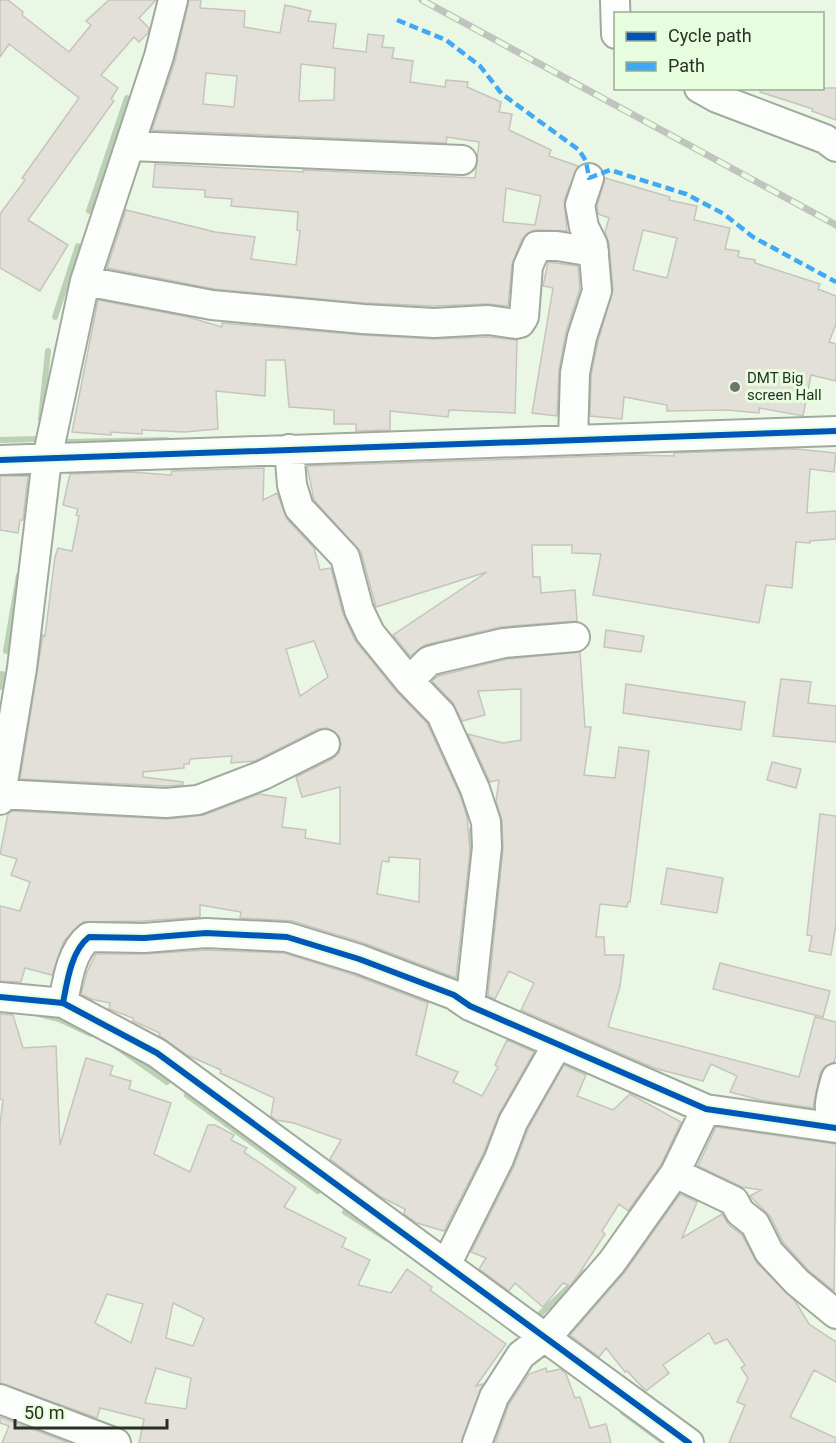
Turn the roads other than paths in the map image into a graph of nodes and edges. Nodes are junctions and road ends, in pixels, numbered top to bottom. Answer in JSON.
{"nodes":[{"id":1,"x":172,"y":0,"type":"edge"},
{"id":2,"x":703,"y":90,"type":"edge"},
{"id":3,"x":131,"y":147,"type":"junction"},
{"id":4,"x":836,"y":147,"type":"edge"},
{"id":5,"x":462,"y":160,"type":"dead end"},
{"id":6,"x":589,"y":178,"type":"dead end"},
{"id":7,"x":594,"y":252,"type":"junction"},
{"id":8,"x":85,"y":281,"type":"junction"},
{"id":9,"x":836,"y":431,"type":"edge"},
{"id":10,"x":573,"y":440,"type":"junction"},
{"id":11,"x":289,"y":449,"type":"junction"},
{"id":12,"x":47,"y":459,"type":"junction"},
{"id":13,"x":0,"y":460,"type":"edge"},
{"id":14,"x":575,"y":637,"type":"dead end"},
{"id":15,"x":409,"y":681,"type":"junction"},
{"id":16,"x":326,"y":744,"type":"dead end"},
{"id":17,"x":1,"y":797,"type":"edge"},
{"id":18,"x":0,"y":997,"type":"edge"},
{"id":19,"x":63,"y":1003,"type":"junction"},
{"id":20,"x":470,"y":1006,"type":"junction"},
{"id":21,"x":557,"y":1045,"type":"junction"},
{"id":22,"x":836,"y":1078,"type":"edge"},
{"id":23,"x":706,"y":1109,"type":"junction"},
{"id":24,"x":836,"y":1127,"type":"edge"},
{"id":25,"x":675,"y":1173,"type":"junction"},
{"id":26,"x":446,"y":1265,"type":"junction"},
{"id":27,"x":836,"y":1314,"type":"edge"},
{"id":28,"x":543,"y":1336,"type":"junction"},
{"id":29,"x":0,"y":1399,"type":"edge"},
{"id":30,"x":116,"y":1443,"type":"edge"},
{"id":31,"x":477,"y":1443,"type":"edge"},
{"id":32,"x":689,"y":1443,"type":"edge"}],
"edges":[{"from":1,"to":3,"type":"street"},
{"from":2,"to":4,"type":"street"},
{"from":3,"to":5,"type":"street"},
{"from":3,"to":8,"type":"street"},
{"from":6,"to":7,"type":"street"},
{"from":7,"to":8,"type":"street"},
{"from":7,"to":10,"type":"street"},
{"from":8,"to":12,"type":"street"},
{"from":9,"to":10,"type":"street"},
{"from":10,"to":11,"type":"street"},
{"from":11,"to":12,"type":"street"},
{"from":11,"to":15,"type":"street"},
{"from":12,"to":13,"type":"street"},
{"from":12,"to":17,"type":"street"},
{"from":14,"to":15,"type":"street"},
{"from":15,"to":20,"type":"street"},
{"from":16,"to":17,"type":"street"},
{"from":18,"to":19,"type":"street"},
{"from":19,"to":20,"type":"street"},
{"from":19,"to":26,"type":"street"},
{"from":20,"to":21,"type":"street"},
{"from":21,"to":23,"type":"street"},
{"from":21,"to":26,"type":"street"},
{"from":22,"to":24,"type":"street"},
{"from":23,"to":24,"type":"street"},
{"from":23,"to":25,"type":"street"},
{"from":25,"to":27,"type":"street"},
{"from":25,"to":28,"type":"street"},
{"from":26,"to":28,"type":"street"},
{"from":28,"to":31,"type":"street"},
{"from":28,"to":32,"type":"street"},
{"from":29,"to":30,"type":"street"}]}
